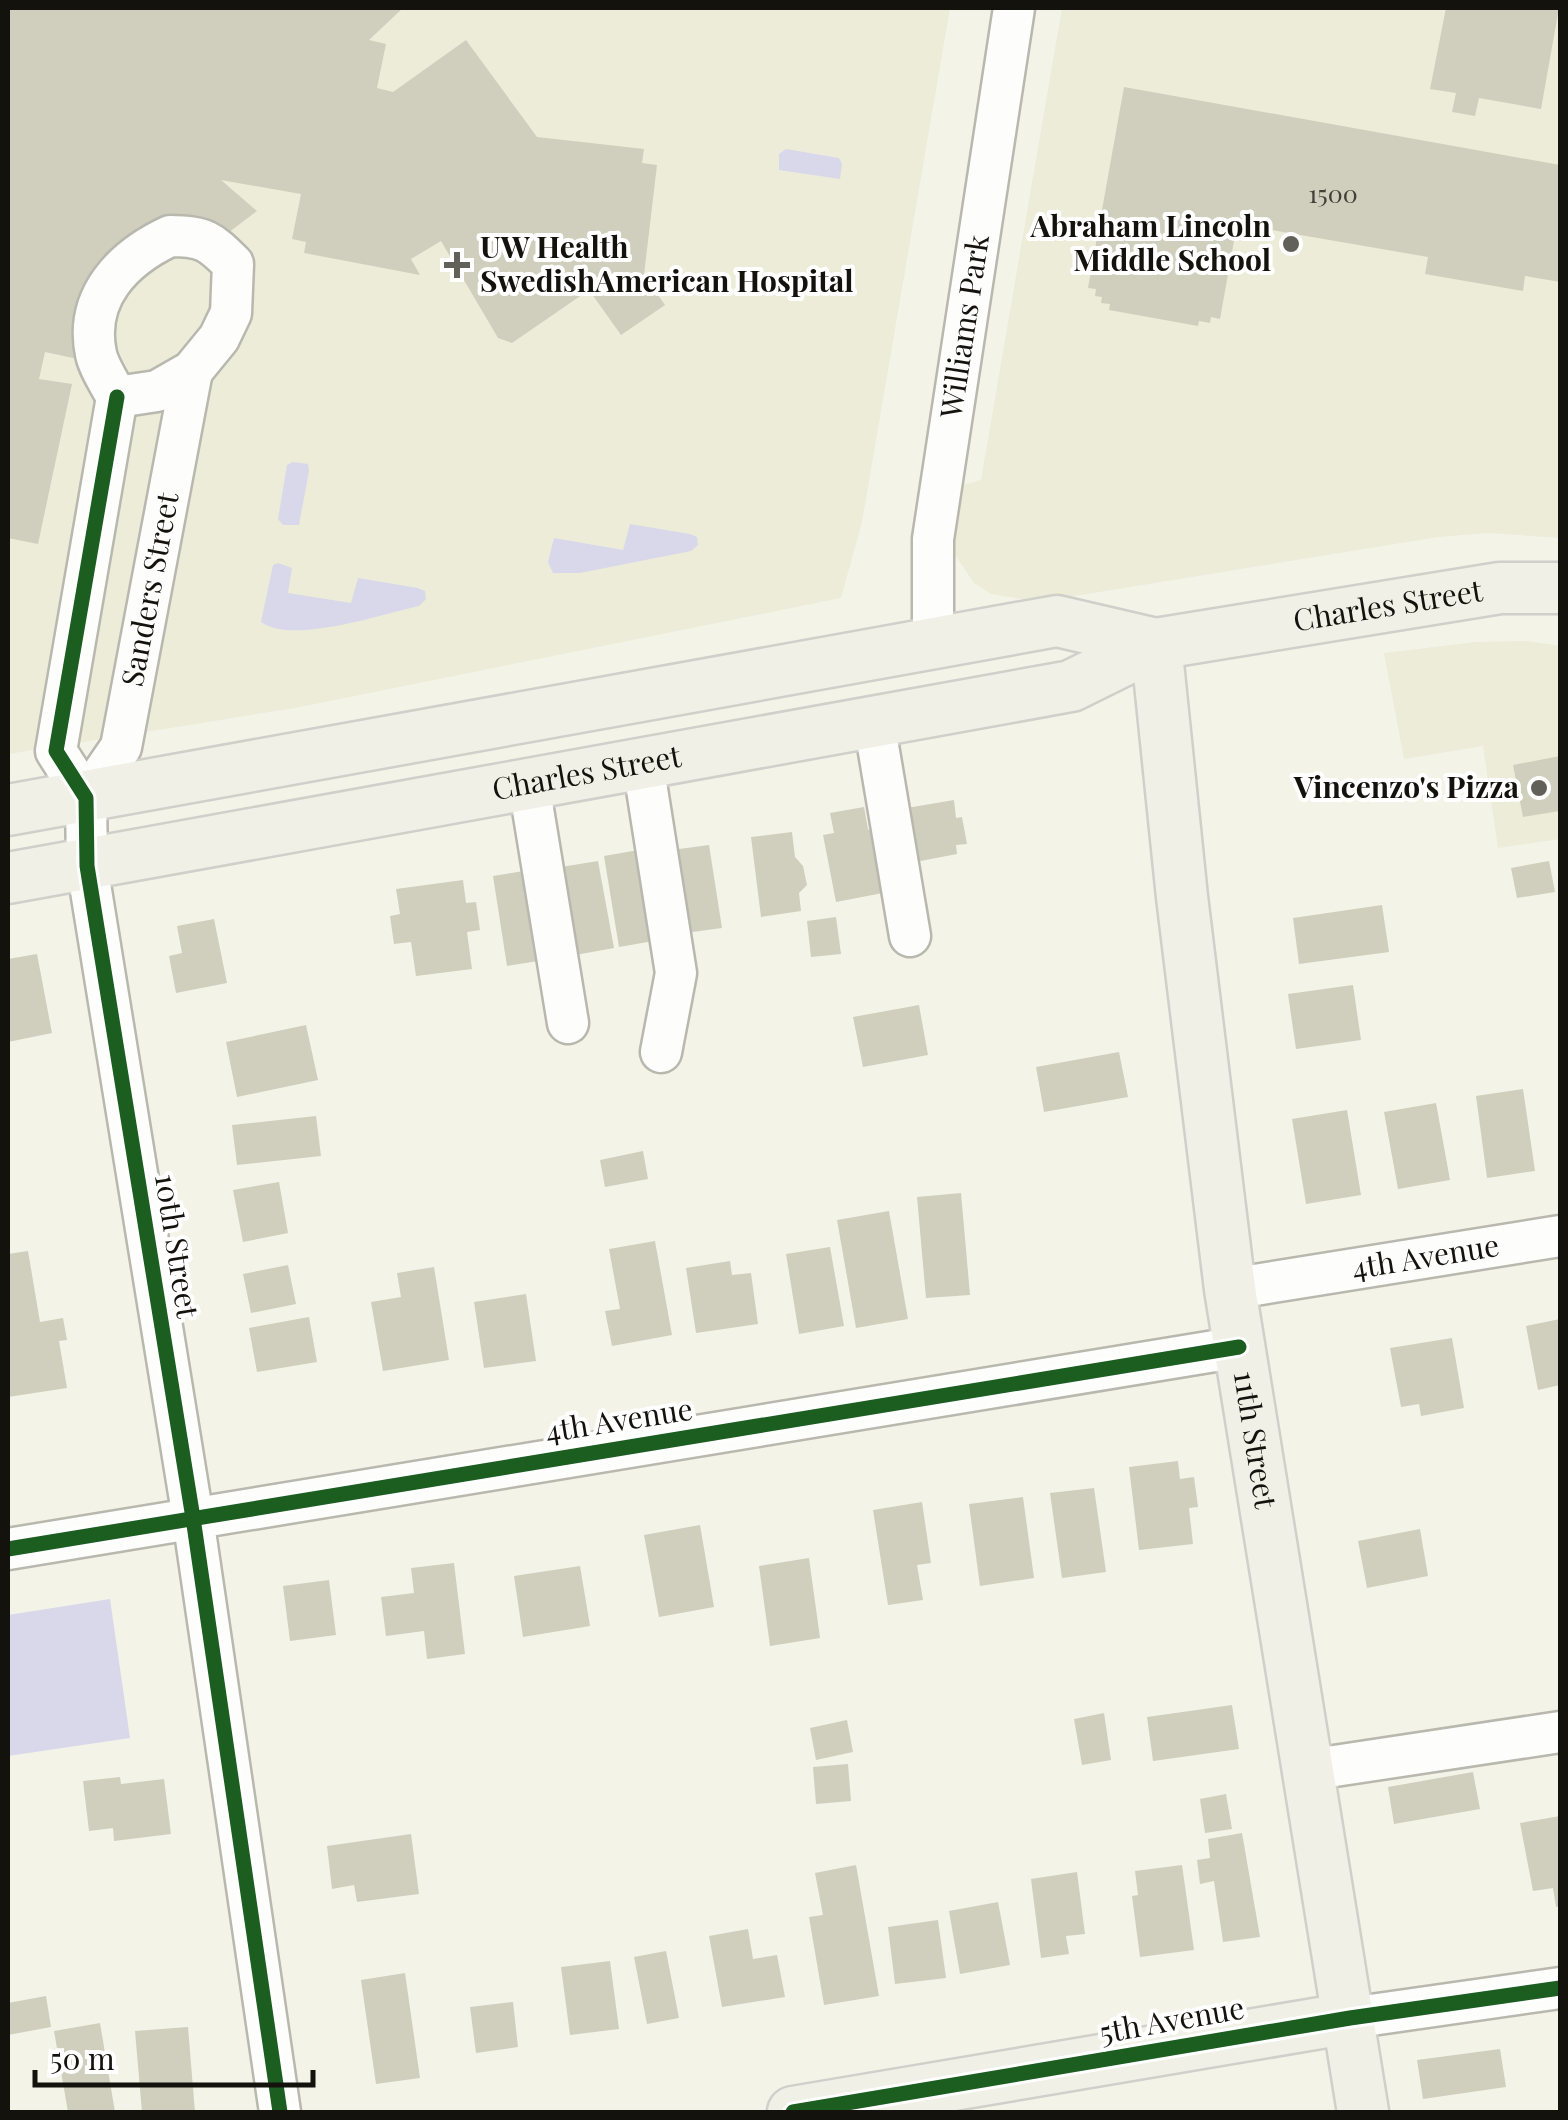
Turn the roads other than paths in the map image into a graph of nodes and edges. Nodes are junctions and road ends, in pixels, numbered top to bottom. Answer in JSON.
{"nodes":[{"id":1,"x":1014,"y":8,"type":"edge"},
{"id":2,"x":192,"y":371,"type":"junction"},
{"id":3,"x":117,"y":397,"type":"junction"},
{"id":4,"x":1560,"y":588,"type":"edge"},
{"id":5,"x":933,"y":644,"type":"junction"},
{"id":6,"x":1156,"y":644,"type":"junction"},
{"id":7,"x":874,"y":722,"type":"junction"},
{"id":8,"x":643,"y":764,"type":"junction"},
{"id":9,"x":529,"y":785,"type":"junction"},
{"id":10,"x":86,"y":798,"type":"junction"},
{"id":11,"x":8,"y":810,"type":"edge"},
{"id":12,"x":86,"y":866,"type":"junction"},
{"id":13,"x":8,"y":878,"type":"edge"},
{"id":14,"x":910,"y":936,"type":"dead end"},
{"id":15,"x":568,"y":1023,"type":"dead end"},
{"id":16,"x":661,"y":1052,"type":"dead end"},
{"id":17,"x":1560,"y":1236,"type":"edge"},
{"id":18,"x":1230,"y":1289,"type":"junction"},
{"id":19,"x":1239,"y":1348,"type":"junction"},
{"id":20,"x":193,"y":1518,"type":"junction"},
{"id":21,"x":8,"y":1549,"type":"edge"},
{"id":22,"x":1560,"y":1732,"type":"edge"},
{"id":23,"x":1308,"y":1770,"type":"junction"},
{"id":24,"x":1560,"y":1988,"type":"edge"},
{"id":25,"x":1350,"y":2018,"type":"junction"},
{"id":26,"x":280,"y":2112,"type":"edge"},
{"id":27,"x":793,"y":2112,"type":"edge"},
{"id":28,"x":1364,"y":2112,"type":"edge"}],
"edges":[{"from":1,"to":5,"type":"street","name":"Williams Park"},
{"from":2,"to":3,"type":"street"},
{"from":2,"to":3,"type":"street"},
{"from":2,"to":10,"type":"street","name":"Sanders Street"},
{"from":3,"to":10,"type":"street"},
{"from":4,"to":6,"type":"main road","name":"Charles Street"},
{"from":5,"to":6,"type":"main road","name":"Charles Street"},
{"from":5,"to":10,"type":"main road","name":"Charles Street"},
{"from":6,"to":7,"type":"main road","name":"Charles Street"},
{"from":6,"to":18,"type":"main road","name":"11th Street"},
{"from":7,"to":8,"type":"main road","name":"Charles Street"},
{"from":7,"to":14,"type":"street"},
{"from":8,"to":9,"type":"main road","name":"Charles Street"},
{"from":8,"to":16,"type":"street"},
{"from":9,"to":12,"type":"main road","name":"Charles Street"},
{"from":9,"to":15,"type":"street"},
{"from":10,"to":11,"type":"main road","name":"Charles Street"},
{"from":10,"to":12,"type":"street","name":"10th Street"},
{"from":12,"to":13,"type":"main road","name":"Charles Street"},
{"from":12,"to":20,"type":"street","name":"10th Street"},
{"from":17,"to":18,"type":"street","name":"4th Avenue"},
{"from":18,"to":19,"type":"main road","name":"11th Street"},
{"from":19,"to":20,"type":"street","name":"4th Avenue"},
{"from":19,"to":23,"type":"main road","name":"11th Street"},
{"from":20,"to":21,"type":"street","name":"4th Avenue"},
{"from":20,"to":26,"type":"street","name":"10th Street"},
{"from":22,"to":23,"type":"street"},
{"from":23,"to":25,"type":"main road","name":"11th Street"},
{"from":24,"to":25,"type":"street","name":"5th Avenue"},
{"from":25,"to":27,"type":"main road","name":"5th Avenue"},
{"from":25,"to":28,"type":"main road","name":"11th Street"}]}
